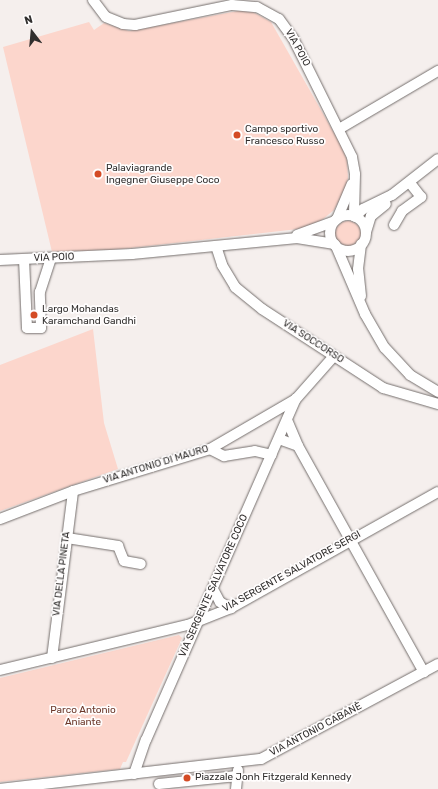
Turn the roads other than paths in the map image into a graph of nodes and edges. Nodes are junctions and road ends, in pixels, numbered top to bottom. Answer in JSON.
{"nodes":[{"id":1,"x":93,"y":0,"type":"edge"},
{"id":2,"x":438,"y":71,"type":"edge"},
{"id":3,"x":339,"y":129,"type":"junction"},
{"id":4,"x":438,"y":160,"type":"edge"},
{"id":5,"x":355,"y":174,"type":"junction"},
{"id":6,"x":411,"y":185,"type":"junction"},
{"id":7,"x":355,"y":216,"type":"junction"},
{"id":8,"x":336,"y":220,"type":"junction"},
{"id":9,"x":394,"y":225,"type":"dead end"},
{"id":10,"x":366,"y":232,"type":"junction"},
{"id":11,"x":275,"y":239,"type":"junction"},
{"id":12,"x":361,"y":244,"type":"junction"},
{"id":13,"x":335,"y":245,"type":"junction"},
{"id":14,"x":216,"y":246,"type":"junction"},
{"id":15,"x":51,"y":258,"type":"junction"},
{"id":16,"x":24,"y":259,"type":"junction"},
{"id":17,"x":0,"y":260,"type":"edge"},
{"id":18,"x":25,"y":292,"type":"junction"},
{"id":19,"x":40,"y":292,"type":"junction"},
{"id":20,"x":365,"y":314,"type":"junction"},
{"id":21,"x":334,"y":356,"type":"junction"},
{"id":22,"x":438,"y":392,"type":"edge"},
{"id":23,"x":296,"y":399,"type":"junction"},
{"id":24,"x":438,"y":404,"type":"edge"},
{"id":25,"x":287,"y":420,"type":"junction"},
{"id":26,"x":279,"y":439,"type":"junction"},
{"id":27,"x":298,"y":446,"type":"junction"},
{"id":28,"x":210,"y":449,"type":"junction"},
{"id":29,"x":272,"y":455,"type":"junction"},
{"id":30,"x":73,"y":491,"type":"junction"},
{"id":31,"x":438,"y":492,"type":"edge"},
{"id":32,"x":0,"y":519,"type":"edge"},
{"id":33,"x":67,"y":538,"type":"junction"},
{"id":34,"x":350,"y":542,"type":"junction"},
{"id":35,"x":141,"y":564,"type":"dead end"},
{"id":36,"x":213,"y":589,"type":"junction"},
{"id":37,"x":231,"y":608,"type":"junction"},
{"id":38,"x":199,"y":620,"type":"junction"},
{"id":39,"x":52,"y":658,"type":"junction"},
{"id":40,"x":438,"y":664,"type":"edge"},
{"id":41,"x":0,"y":670,"type":"edge"},
{"id":42,"x":424,"y":672,"type":"junction"},
{"id":43,"x":240,"y":763,"type":"junction"},
{"id":44,"x":139,"y":774,"type":"junction"},
{"id":45,"x":238,"y":776,"type":"junction"},
{"id":46,"x":205,"y":784,"type":"edge"},
{"id":47,"x":65,"y":786,"type":"edge"},
{"id":48,"x":162,"y":787,"type":"edge"},
{"id":49,"x":0,"y":789,"type":"edge"},
{"id":50,"x":236,"y":789,"type":"edge"}],
"edges":[{"from":1,"to":3,"type":"street","name":"VIA POIO"},
{"from":2,"to":3,"type":"street"},
{"from":3,"to":5,"type":"street","name":"VIA POIO"},
{"from":4,"to":6,"type":"street"},
{"from":5,"to":7,"type":"street","name":"VIA POIO"},
{"from":5,"to":8,"type":"street"},
{"from":6,"to":7,"type":"street"},
{"from":6,"to":9,"type":"street"},
{"from":6,"to":10,"type":"street"},
{"from":7,"to":8,"type":"street"},
{"from":7,"to":10,"type":"street"},
{"from":8,"to":11,"type":"street"},
{"from":8,"to":13,"type":"street"},
{"from":10,"to":12,"type":"street"},
{"from":11,"to":13,"type":"street"},
{"from":11,"to":14,"type":"street","name":"VIA POIO"},
{"from":12,"to":13,"type":"street"},
{"from":12,"to":20,"type":"street"},
{"from":13,"to":20,"type":"street"},
{"from":14,"to":15,"type":"street","name":"VIA POIO"},
{"from":14,"to":21,"type":"street","name":"VIA SOCCORSO"},
{"from":15,"to":16,"type":"street","name":"VIA POIO"},
{"from":15,"to":19,"type":"street"},
{"from":16,"to":17,"type":"street","name":"VIA POIO"},
{"from":16,"to":18,"type":"street"},
{"from":18,"to":19,"type":"street"},
{"from":18,"to":19,"type":"street"},
{"from":20,"to":22,"type":"street"},
{"from":21,"to":23,"type":"street","name":"VIA ANTONIO DI MAURO"},
{"from":21,"to":24,"type":"street","name":"VIA SOCCORSO"},
{"from":23,"to":25,"type":"street","name":"VIA SERGENTE SALVATORE COCO"},
{"from":23,"to":28,"type":"street","name":"VIA ANTONIO DI MAURO"},
{"from":25,"to":26,"type":"street","name":"VIA SERGENTE SALVATORE COCO"},
{"from":25,"to":27,"type":"street"},
{"from":26,"to":27,"type":"street"},
{"from":26,"to":29,"type":"street","name":"VIA SERGENTE SALVATORE COCO"},
{"from":27,"to":34,"type":"street"},
{"from":28,"to":29,"type":"street"},
{"from":28,"to":30,"type":"street","name":"VIA ANTONIO DI MAURO"},
{"from":29,"to":36,"type":"street","name":"VIA SERGENTE SALVATORE COCO"},
{"from":30,"to":32,"type":"street","name":"VIA ANTONIO DI MAURO"},
{"from":30,"to":33,"type":"street","name":"VIA DELLA PINETA"},
{"from":31,"to":34,"type":"street","name":"VIA SERGENTE SALVATORE SERGI"},
{"from":33,"to":35,"type":"street"},
{"from":33,"to":39,"type":"street","name":"VIA DELLA PINETA"},
{"from":34,"to":37,"type":"street","name":"VIA SERGENTE SALVATORE SERGI"},
{"from":34,"to":42,"type":"street"},
{"from":36,"to":37,"type":"street"},
{"from":36,"to":38,"type":"street","name":"VIA SERGENTE SALVATORE COCO"},
{"from":37,"to":38,"type":"street","name":"VIA SERGENTE SALVATORE SERGI"},
{"from":38,"to":39,"type":"street","name":"VIA SERGENTE SALVATORE SERGI"},
{"from":38,"to":44,"type":"street","name":"VIA SERGENTE SALVATORE COCO"},
{"from":39,"to":41,"type":"street","name":"VIA SERGENTE SALVATORE SERGI"},
{"from":40,"to":42,"type":"street","name":"VIA ANTONIO CABANÈ"},
{"from":42,"to":43,"type":"street","name":"VIA ANTONIO CABANÈ"},
{"from":43,"to":44,"type":"street","name":"VIA ANTONIO CABANÈ"},
{"from":43,"to":45,"type":"street"},
{"from":44,"to":47,"type":"street","name":"VIA ANTONIO CABANÈ"},
{"from":44,"to":48,"type":"street"},
{"from":45,"to":46,"type":"street"},
{"from":45,"to":50,"type":"street"},
{"from":46,"to":48,"type":"street"},
{"from":47,"to":49,"type":"street","name":"VIA ANTONIO CABANÈ"}]}
